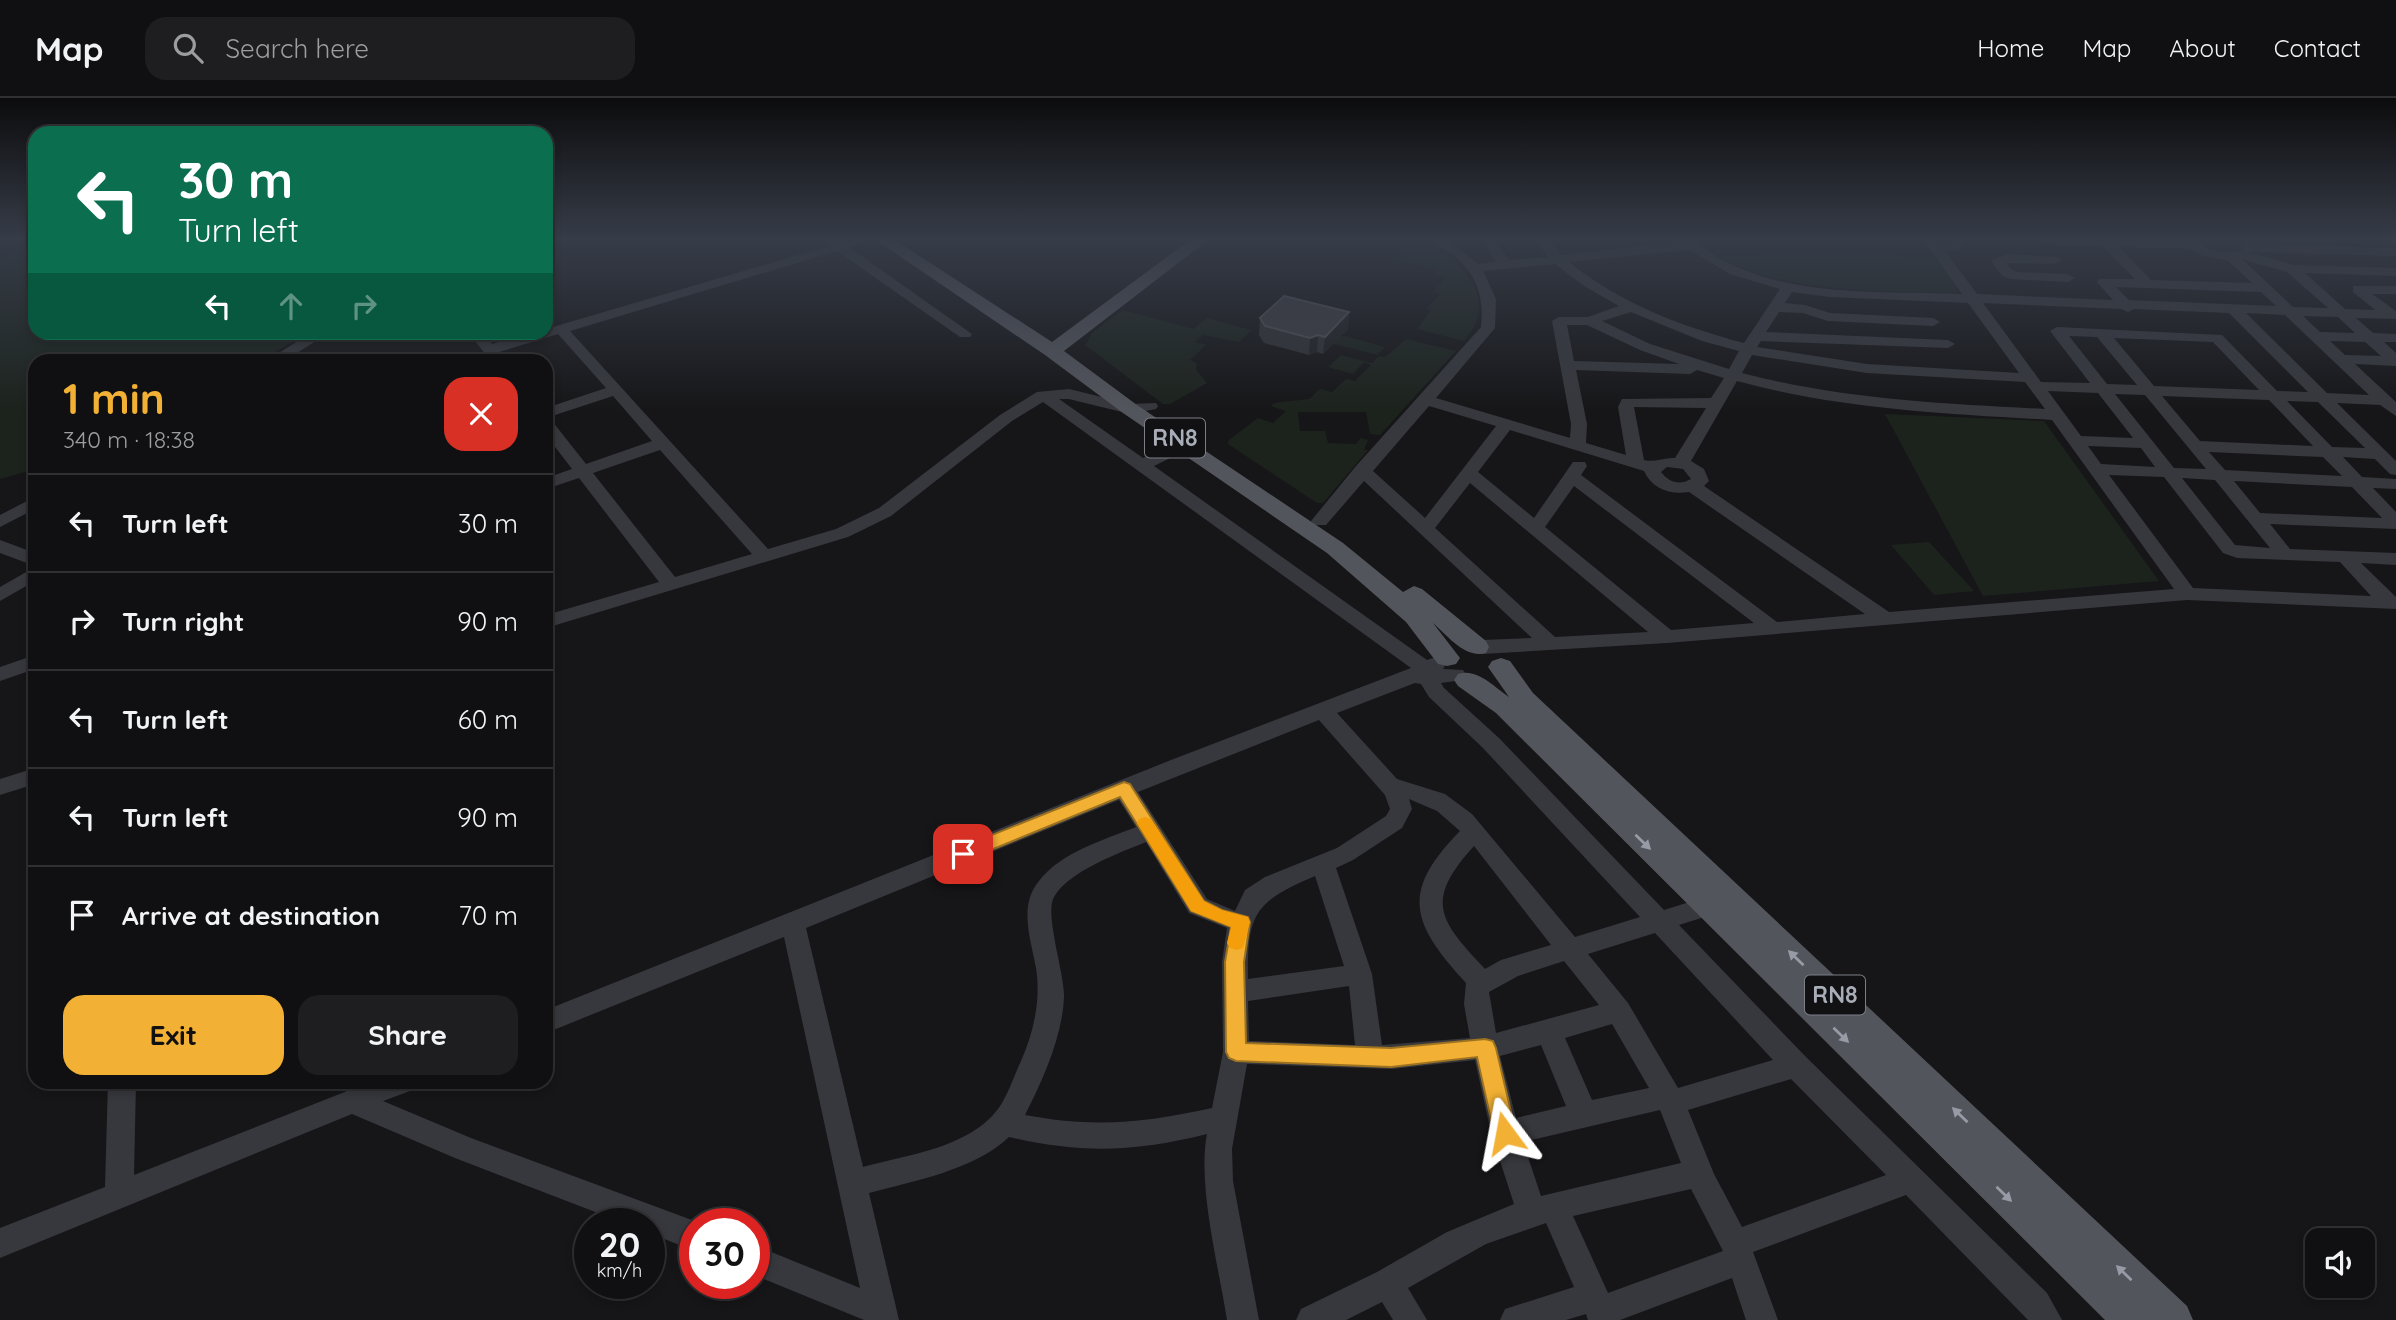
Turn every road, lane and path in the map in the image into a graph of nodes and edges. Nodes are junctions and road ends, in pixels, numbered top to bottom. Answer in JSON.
{"nodes":[{"id":1,"x":662,"y":297,"type":"edge"},
{"id":2,"x":912,"y":297,"type":"edge"},
{"id":3,"x":978,"y":297,"type":"edge"},
{"id":4,"x":990,"y":297,"type":"edge"},
{"id":5,"x":1113,"y":297,"type":"edge"},
{"id":6,"x":1119,"y":297,"type":"edge"},
{"id":7,"x":1490,"y":297,"type":"edge"},
{"id":8,"x":1612,"y":297,"type":"edge"},
{"id":9,"x":1781,"y":297,"type":"edge"},
{"id":10,"x":1916,"y":297,"type":"joint"},
{"id":11,"x":2118,"y":297,"type":"edge"},
{"id":12,"x":2275,"y":297,"type":"edge"},
{"id":13,"x":2324,"y":297,"type":"edge"},
{"id":14,"x":2369,"y":297,"type":"edge"},
{"id":15,"x":1972,"y":299,"type":"junction"},
{"id":16,"x":2125,"y":305,"type":"junction"},
{"id":17,"x":1630,"y":307,"type":"junction"},
{"id":18,"x":1774,"y":307,"type":"junction"},
{"id":19,"x":2233,"y":309,"type":"junction"},
{"id":20,"x":2290,"y":311,"type":"junction"},
{"id":21,"x":2343,"y":313,"type":"junction"},
{"id":22,"x":2393,"y":315,"type":"edge"},
{"id":23,"x":1589,"y":321,"type":"junction"},
{"id":24,"x":1933,"y":322,"type":"junction"},
{"id":25,"x":561,"y":329,"type":"junction"},
{"id":26,"x":553,"y":332,"type":"edge"},
{"id":27,"x":2101,"y":332,"type":"junction"},
{"id":28,"x":2151,"y":333,"type":"junction"},
{"id":29,"x":965,"y":334,"type":"dead end"},
{"id":30,"x":2316,"y":336,"type":"junction"},
{"id":31,"x":2370,"y":338,"type":"junction"},
{"id":32,"x":2396,"y":338,"type":"edge"},
{"id":33,"x":310,"y":340,"type":"edge"},
{"id":34,"x":481,"y":340,"type":"edge"},
{"id":35,"x":532,"y":340,"type":"edge"},
{"id":36,"x":1054,"y":343,"type":"junction"},
{"id":37,"x":1752,"y":343,"type":"junction"},
{"id":38,"x":1948,"y":344,"type":"junction"},
{"id":39,"x":286,"y":354,"type":"edge"},
{"id":40,"x":492,"y":354,"type":"edge"},
{"id":41,"x":496,"y":354,"type":"edge"},
{"id":42,"x":2341,"y":359,"type":"junction"},
{"id":43,"x":2396,"y":361,"type":"edge"},
{"id":44,"x":1568,"y":365,"type":"junction"},
{"id":45,"x":1702,"y":368,"type":"junction"},
{"id":46,"x":1969,"y":375,"type":"junction"},
{"id":47,"x":1733,"y":377,"type":"junction"},
{"id":48,"x":2033,"y":382,"type":"junction"},
{"id":49,"x":2101,"y":389,"type":"junction"},
{"id":50,"x":616,"y":390,"type":"junction"},
{"id":51,"x":2150,"y":390,"type":"junction"},
{"id":52,"x":1043,"y":395,"type":"junction"},
{"id":53,"x":2273,"y":396,"type":"junction"},
{"id":54,"x":2323,"y":398,"type":"junction"},
{"id":55,"x":1426,"y":400,"type":"junction"},
{"id":56,"x":1716,"y":403,"type":"junction"},
{"id":57,"x":2390,"y":405,"type":"edge"},
{"id":58,"x":1140,"y":408,"type":"junction"},
{"id":59,"x":553,"y":411,"type":"edge"},
{"id":60,"x":2057,"y":415,"type":"junction"},
{"id":61,"x":1506,"y":424,"type":"junction"},
{"id":62,"x":553,"y":433,"type":"edge"},
{"id":63,"x":2076,"y":441,"type":"junction"},
{"id":64,"x":1191,"y":442,"type":"junction"},
{"id":65,"x":663,"y":443,"type":"junction"},
{"id":66,"x":2145,"y":443,"type":"junction"},
{"id":67,"x":2196,"y":446,"type":"junction"},
{"id":68,"x":1584,"y":447,"type":"junction"},
{"id":69,"x":2328,"y":452,"type":"junction"},
{"id":70,"x":2380,"y":454,"type":"junction"},
{"id":71,"x":1681,"y":463,"type":"junction"},
{"id":72,"x":1143,"y":466,"type":"junction"},
{"id":73,"x":1644,"y":466,"type":"junction"},
{"id":74,"x":2096,"y":469,"type":"junction"},
{"id":75,"x":1362,"y":470,"type":"junction"},
{"id":76,"x":2396,"y":470,"type":"edge"},
{"id":77,"x":582,"y":471,"type":"junction"},
{"id":78,"x":2169,"y":473,"type":"junction"},
{"id":79,"x":1470,"y":474,"type":"junction"},
{"id":80,"x":1572,"y":476,"type":"junction"},
{"id":81,"x":2220,"y":476,"type":"junction"},
{"id":82,"x":553,"y":481,"type":"edge"},
{"id":83,"x":2358,"y":482,"type":"junction"},
{"id":84,"x":2396,"y":484,"type":"edge"},
{"id":85,"x":1693,"y":486,"type":"junction"},
{"id":86,"x":28,"y":506,"type":"edge"},
{"id":87,"x":2256,"y":518,"type":"junction"},
{"id":88,"x":1320,"y":521,"type":"junction"},
{"id":89,"x":0,"y":522,"type":"edge"},
{"id":90,"x":2396,"y":523,"type":"edge"},
{"id":91,"x":1426,"y":528,"type":"junction"},
{"id":92,"x":1535,"y":529,"type":"junction"},
{"id":93,"x":0,"y":546,"type":"edge"},
{"id":94,"x":2286,"y":554,"type":"junction"},
{"id":95,"x":764,"y":556,"type":"junction"},
{"id":96,"x":28,"y":557,"type":"edge"},
{"id":97,"x":2345,"y":557,"type":"junction"},
{"id":98,"x":2396,"y":559,"type":"edge"},
{"id":99,"x":28,"y":577,"type":"edge"},
{"id":100,"x":671,"y":584,"type":"junction"},
{"id":101,"x":2187,"y":594,"type":"junction"},
{"id":102,"x":0,"y":595,"type":"edge"},
{"id":103,"x":2392,"y":603,"type":"edge"},
{"id":104,"x":1882,"y":617,"type":"junction"},
{"id":105,"x":553,"y":620,"type":"edge"},
{"id":106,"x":1771,"y":627,"type":"junction"},
{"id":107,"x":1437,"y":628,"type":"junction"},
{"id":108,"x":1667,"y":636,"type":"junction"},
{"id":109,"x":1594,"y":642,"type":"junction"},
{"id":110,"x":1550,"y":643,"type":"junction"},
{"id":111,"x":1490,"y":656,"type":"junction"},
{"id":112,"x":28,"y":664,"type":"edge"},
{"id":113,"x":1439,"y":671,"type":"junction"},
{"id":114,"x":0,"y":674,"type":"edge"},
{"id":115,"x":1515,"y":703,"type":"junction"},
{"id":116,"x":1322,"y":710,"type":"junction"},
{"id":117,"x":28,"y":778,"type":"edge"},
{"id":118,"x":1390,"y":786,"type":"junction"},
{"id":119,"x":0,"y":787,"type":"edge"},
{"id":120,"x":1124,"y":789,"type":"junction"},
{"id":121,"x":1150,"y":831,"type":"junction"},
{"id":122,"x":1475,"y":831,"type":"junction"},
{"id":123,"x":1322,"y":863,"type":"junction"},
{"id":124,"x":1721,"y":902,"type":"junction"},
{"id":125,"x":1241,"y":922,"type":"junction"},
{"id":126,"x":1658,"y":922,"type":"junction"},
{"id":127,"x":793,"y":923,"type":"junction"},
{"id":128,"x":1570,"y":950,"type":"junction"},
{"id":129,"x":1359,"y":974,"type":"junction"},
{"id":130,"x":1481,"y":982,"type":"junction"},
{"id":131,"x":1235,"y":992,"type":"junction"},
{"id":132,"x":1619,"y":1011,"type":"junction"},
{"id":133,"x":553,"y":1019,"type":"edge"},
{"id":134,"x":1548,"y":1030,"type":"junction"},
{"id":135,"x":1485,"y":1048,"type":"junction"},
{"id":136,"x":1236,"y":1052,"type":"junction"},
{"id":137,"x":1370,"y":1057,"type":"junction"},
{"id":138,"x":1796,"y":1066,"type":"junction"},
{"id":139,"x":122,"y":1089,"type":"edge"},
{"id":140,"x":382,"y":1089,"type":"edge"},
{"id":141,"x":1669,"y":1099,"type":"junction"},
{"id":142,"x":351,"y":1101,"type":"junction"},
{"id":143,"x":1584,"y":1115,"type":"junction"},
{"id":144,"x":1223,"y":1118,"type":"junction"},
{"id":145,"x":1004,"y":1123,"type":"junction"},
{"id":146,"x":1505,"y":1133,"type":"junction"},
{"id":147,"x":1700,"y":1173,"type":"junction"},
{"id":148,"x":1909,"y":1180,"type":"junction"},
{"id":149,"x":853,"y":1184,"type":"junction"},
{"id":150,"x":118,"y":1195,"type":"junction"},
{"id":151,"x":1543,"y":1210,"type":"junction"},
{"id":152,"x":679,"y":1230,"type":"edge"},
{"id":153,"x":0,"y":1243,"type":"edge"},
{"id":154,"x":1738,"y":1252,"type":"junction"},
{"id":155,"x":770,"y":1267,"type":"edge"},
{"id":156,"x":1388,"y":1283,"type":"junction"},
{"id":157,"x":1600,"y":1309,"type":"edge"},
{"id":158,"x":883,"y":1316,"type":"edge"},
{"id":159,"x":1243,"y":1320,"type":"edge"},
{"id":160,"x":1312,"y":1320,"type":"edge"},
{"id":161,"x":1411,"y":1320,"type":"edge"},
{"id":162,"x":1516,"y":1320,"type":"edge"},
{"id":163,"x":1762,"y":1320,"type":"edge"},
{"id":164,"x":2046,"y":1320,"type":"edge"},
{"id":165,"x":2133,"y":1320,"type":"edge"},
{"id":166,"x":2173,"y":1320,"type":"edge"}],
"edges":[{"from":1,"to":25,"type":"street"},
{"from":2,"to":29,"type":"street"},
{"from":3,"to":36,"type":"main road","number":"RN8"},
{"from":4,"to":36,"type":"main road","number":"RN8"},
{"from":5,"to":36,"type":"main road"},
{"from":6,"to":36,"type":"main road"},
{"from":7,"to":55,"type":"street"},
{"from":8,"to":17,"type":"street"},
{"from":9,"to":18,"type":"street"},
{"from":10,"to":15,"type":"street"},
{"from":10,"to":24,"type":"street"},
{"from":11,"to":16,"type":"street"},
{"from":12,"to":20,"type":"street"},
{"from":13,"to":21,"type":"street"},
{"from":14,"to":22,"type":"street"},
{"from":15,"to":16,"type":"street"},
{"from":15,"to":48,"type":"street"},
{"from":16,"to":19,"type":"street"},
{"from":16,"to":28,"type":"street"},
{"from":17,"to":23,"type":"street"},
{"from":17,"to":37,"type":"street"},
{"from":18,"to":24,"type":"street"},
{"from":18,"to":37,"type":"street"},
{"from":19,"to":20,"type":"street"},
{"from":19,"to":54,"type":"street"},
{"from":20,"to":21,"type":"street"},
{"from":20,"to":30,"type":"street"},
{"from":21,"to":22,"type":"street"},
{"from":21,"to":31,"type":"street"},
{"from":23,"to":44,"type":"street"},
{"from":23,"to":45,"type":"street"},
{"from":24,"to":38,"type":"street"},
{"from":25,"to":26,"type":"street"},
{"from":25,"to":50,"type":"street"},
{"from":27,"to":28,"type":"street"},
{"from":27,"to":49,"type":"street"},
{"from":27,"to":51,"type":"street"},
{"from":28,"to":53,"type":"street"},
{"from":30,"to":31,"type":"street"},
{"from":30,"to":42,"type":"street"},
{"from":31,"to":32,"type":"street"},
{"from":31,"to":43,"type":"street"},
{"from":33,"to":39,"type":"street"},
{"from":34,"to":40,"type":"street"},
{"from":35,"to":41,"type":"street"},
{"from":36,"to":58,"type":"main road","number":"RN8"},
{"from":37,"to":38,"type":"street"},
{"from":37,"to":46,"type":"street"},
{"from":37,"to":47,"type":"street"},
{"from":38,"to":46,"type":"street"},
{"from":42,"to":43,"type":"street"},
{"from":42,"to":57,"type":"street"},
{"from":44,"to":45,"type":"street"},
{"from":44,"to":68,"type":"street"},
{"from":45,"to":47,"type":"street"},
{"from":46,"to":48,"type":"street"},
{"from":47,"to":56,"type":"street"},
{"from":47,"to":60,"type":"street"},
{"from":48,"to":49,"type":"street"},
{"from":48,"to":60,"type":"street"},
{"from":49,"to":51,"type":"street"},
{"from":49,"to":66,"type":"street"},
{"from":50,"to":59,"type":"street"},
{"from":50,"to":65,"type":"street"},
{"from":51,"to":53,"type":"street"},
{"from":51,"to":67,"type":"street"},
{"from":52,"to":58,"type":"street"},
{"from":52,"to":72,"type":"street"},
{"from":52,"to":95,"type":"street"},
{"from":53,"to":54,"type":"street"},
{"from":53,"to":69,"type":"street"},
{"from":54,"to":57,"type":"street"},
{"from":54,"to":70,"type":"street"},
{"from":55,"to":61,"type":"street"},
{"from":55,"to":75,"type":"street"},
{"from":56,"to":71,"type":"street"},
{"from":56,"to":73,"type":"street"},
{"from":58,"to":64,"type":"main road","number":"RN8"},
{"from":60,"to":63,"type":"street"},
{"from":61,"to":68,"type":"street"},
{"from":61,"to":79,"type":"street"},
{"from":62,"to":77,"type":"street"},
{"from":63,"to":66,"type":"street"},
{"from":63,"to":74,"type":"street"},
{"from":64,"to":72,"type":"street"},
{"from":64,"to":88,"type":"main road","number":"RN8"},
{"from":64,"to":107,"type":"main road","number":"RN8"},
{"from":65,"to":77,"type":"street"},
{"from":65,"to":95,"type":"street"},
{"from":66,"to":78,"type":"street"},
{"from":67,"to":69,"type":"street"},
{"from":67,"to":81,"type":"street"},
{"from":68,"to":73,"type":"street"},
{"from":68,"to":80,"type":"street"},
{"from":69,"to":70,"type":"street"},
{"from":69,"to":83,"type":"street"},
{"from":70,"to":76,"type":"street"},
{"from":71,"to":73,"type":"street"},
{"from":71,"to":85,"type":"street"},
{"from":72,"to":113,"type":"street"},
{"from":73,"to":85,"type":"street"},
{"from":74,"to":78,"type":"street"},
{"from":74,"to":101,"type":"street"},
{"from":75,"to":88,"type":"street"},
{"from":75,"to":91,"type":"street"},
{"from":77,"to":82,"type":"street"},
{"from":77,"to":100,"type":"street"},
{"from":78,"to":81,"type":"street"},
{"from":78,"to":94,"type":"street"},
{"from":79,"to":91,"type":"street"},
{"from":79,"to":92,"type":"street"},
{"from":80,"to":92,"type":"street"},
{"from":80,"to":106,"type":"street"},
{"from":81,"to":83,"type":"street"},
{"from":81,"to":87,"type":"street"},
{"from":83,"to":84,"type":"street"},
{"from":83,"to":90,"type":"street"},
{"from":85,"to":104,"type":"street"},
{"from":86,"to":89,"type":"street"},
{"from":87,"to":90,"type":"street"},
{"from":87,"to":94,"type":"street"},
{"from":88,"to":107,"type":"main road","number":"RN8"},
{"from":91,"to":110,"type":"street"},
{"from":92,"to":108,"type":"street"},
{"from":93,"to":96,"type":"street"},
{"from":94,"to":97,"type":"street"},
{"from":95,"to":100,"type":"street"},
{"from":97,"to":98,"type":"street"},
{"from":97,"to":103,"type":"street"},
{"from":99,"to":102,"type":"street"},
{"from":100,"to":105,"type":"street"},
{"from":101,"to":103,"type":"street"},
{"from":101,"to":104,"type":"street"},
{"from":104,"to":106,"type":"street"},
{"from":106,"to":108,"type":"street"},
{"from":107,"to":111,"type":"main road","number":"RN8"},
{"from":107,"to":113,"type":"main road","number":"RN8"},
{"from":108,"to":109,"type":"street"},
{"from":109,"to":110,"type":"street"},
{"from":109,"to":111,"type":"street"},
{"from":110,"to":111,"type":"street"},
{"from":111,"to":113,"type":"main road"},
{"from":111,"to":113,"type":"main road"},
{"from":111,"to":115,"type":"main road","number":"RN8"},
{"from":112,"to":114,"type":"street"},
{"from":113,"to":115,"type":"main road","number":"RN8"},
{"from":113,"to":116,"type":"street"},
{"from":113,"to":126,"type":"street"},
{"from":115,"to":124,"type":"main road","number":"RN8"},
{"from":116,"to":118,"type":"street"},
{"from":116,"to":120,"type":"street"},
{"from":117,"to":119,"type":"street"},
{"from":118,"to":122,"type":"street"},
{"from":118,"to":123,"type":"street"},
{"from":120,"to":121,"type":"street"},
{"from":120,"to":127,"type":"street"},
{"from":121,"to":125,"type":"street"},
{"from":121,"to":145,"type":"street"},
{"from":122,"to":128,"type":"street"},
{"from":122,"to":130,"type":"street"},
{"from":123,"to":125,"type":"street"},
{"from":123,"to":129,"type":"street"},
{"from":124,"to":126,"type":"street"},
{"from":124,"to":165,"type":"main road","number":"RN8","one_way":true},
{"from":166,"to":124,"type":"main road","number":"RN8","one_way":true},
{"from":125,"to":131,"type":"street"},
{"from":126,"to":128,"type":"street"},
{"from":126,"to":138,"type":"street"},
{"from":127,"to":133,"type":"street"},
{"from":127,"to":149,"type":"street"},
{"from":128,"to":130,"type":"street"},
{"from":128,"to":132,"type":"street"},
{"from":129,"to":131,"type":"street"},
{"from":129,"to":137,"type":"street"},
{"from":130,"to":135,"type":"street"},
{"from":131,"to":136,"type":"street"},
{"from":132,"to":134,"type":"street"},
{"from":132,"to":141,"type":"street"},
{"from":134,"to":135,"type":"street"},
{"from":134,"to":143,"type":"street"},
{"from":135,"to":137,"type":"street"},
{"from":135,"to":146,"type":"street"},
{"from":136,"to":137,"type":"street"},
{"from":136,"to":144,"type":"street"},
{"from":138,"to":141,"type":"street"},
{"from":138,"to":148,"type":"street"},
{"from":139,"to":150,"type":"street"},
{"from":140,"to":142,"type":"street"},
{"from":141,"to":143,"type":"street"},
{"from":141,"to":147,"type":"street"},
{"from":142,"to":150,"type":"street"},
{"from":142,"to":152,"type":"street"},
{"from":143,"to":146,"type":"street"},
{"from":144,"to":145,"type":"street"},
{"from":144,"to":159,"type":"street"},
{"from":145,"to":149,"type":"street"},
{"from":146,"to":151,"type":"street"},
{"from":147,"to":151,"type":"street"},
{"from":147,"to":154,"type":"street"},
{"from":148,"to":154,"type":"street"},
{"from":148,"to":164,"type":"street"},
{"from":149,"to":158,"type":"street"},
{"from":150,"to":153,"type":"street"},
{"from":151,"to":156,"type":"street"},
{"from":151,"to":157,"type":"street"},
{"from":154,"to":157,"type":"street"},
{"from":154,"to":163,"type":"street"},
{"from":155,"to":158,"type":"street"},
{"from":156,"to":160,"type":"street"},
{"from":156,"to":161,"type":"street"},
{"from":157,"to":162,"type":"street"}]}
